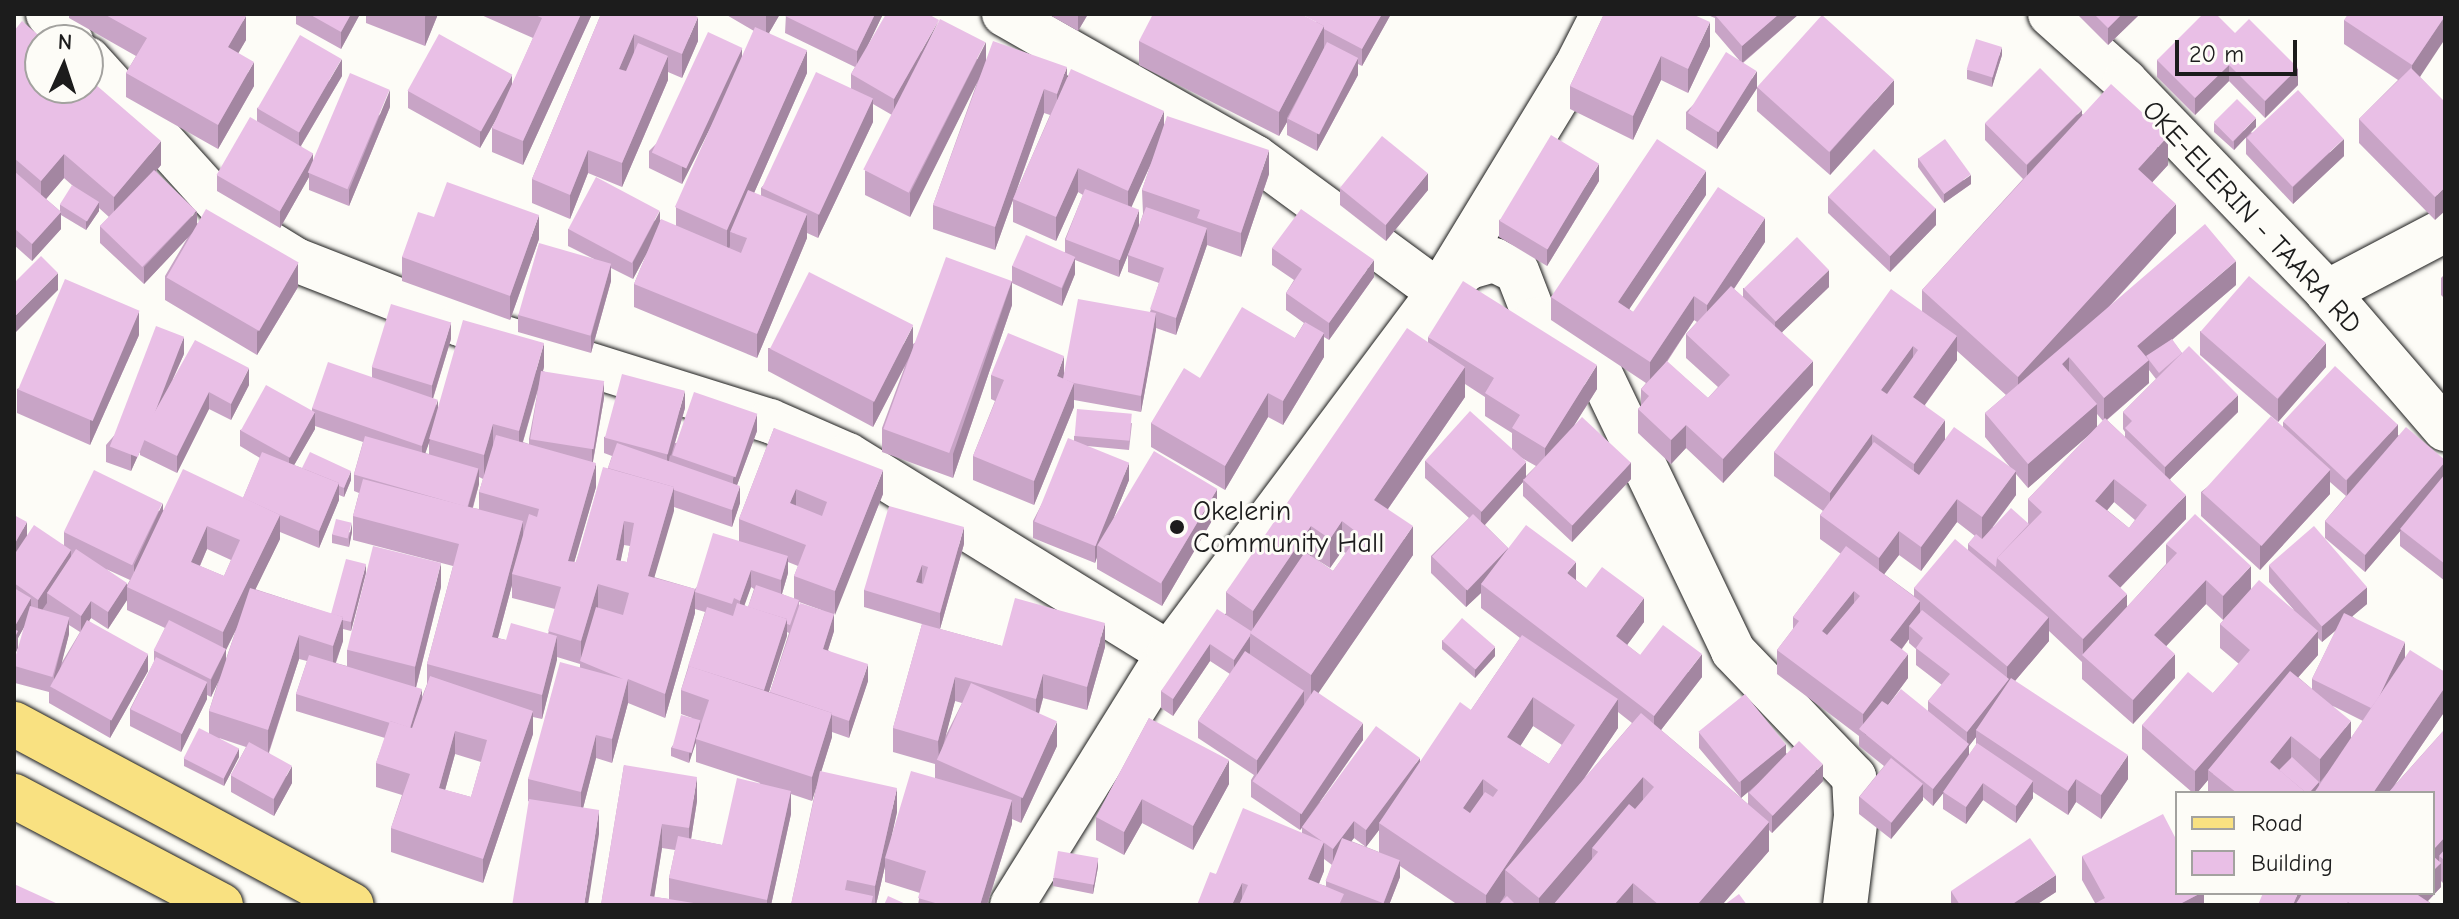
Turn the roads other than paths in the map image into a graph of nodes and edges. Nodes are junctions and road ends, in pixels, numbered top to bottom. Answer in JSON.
{"nodes":[{"id":1,"x":1004,"y":14,"type":"edge"},
{"id":2,"x":1603,"y":14,"type":"edge"},
{"id":3,"x":2050,"y":14,"type":"edge"},
{"id":4,"x":104,"y":77,"type":"edge"},
{"id":5,"x":2445,"y":230,"type":"edge"},
{"id":6,"x":1439,"y":292,"type":"junction"},
{"id":7,"x":2327,"y":292,"type":"junction"},
{"id":8,"x":2445,"y":429,"type":"edge"},
{"id":9,"x":1169,"y":653,"type":"junction"},
{"id":10,"x":14,"y":724,"type":"edge"},
{"id":11,"x":14,"y":796,"type":"edge"},
{"id":12,"x":221,"y":905,"type":"edge"},
{"id":13,"x":351,"y":905,"type":"edge"},
{"id":14,"x":1012,"y":905,"type":"edge"},
{"id":15,"x":1845,"y":905,"type":"edge"}],
"edges":[{"from":1,"to":6,"type":"street"},
{"from":2,"to":6,"type":"street"},
{"from":3,"to":7,"type":"street","name":"OKE-ELERIN - TAARA RD"},
{"from":4,"to":9,"type":"street"},
{"from":5,"to":7,"type":"street"},
{"from":6,"to":9,"type":"street"},
{"from":6,"to":15,"type":"street"},
{"from":7,"to":8,"type":"street","name":"OKE-ELERIN - TAARA RD"},
{"from":9,"to":14,"type":"street"},
{"from":10,"to":13,"type":"main road"},
{"from":11,"to":12,"type":"main road"}]}
